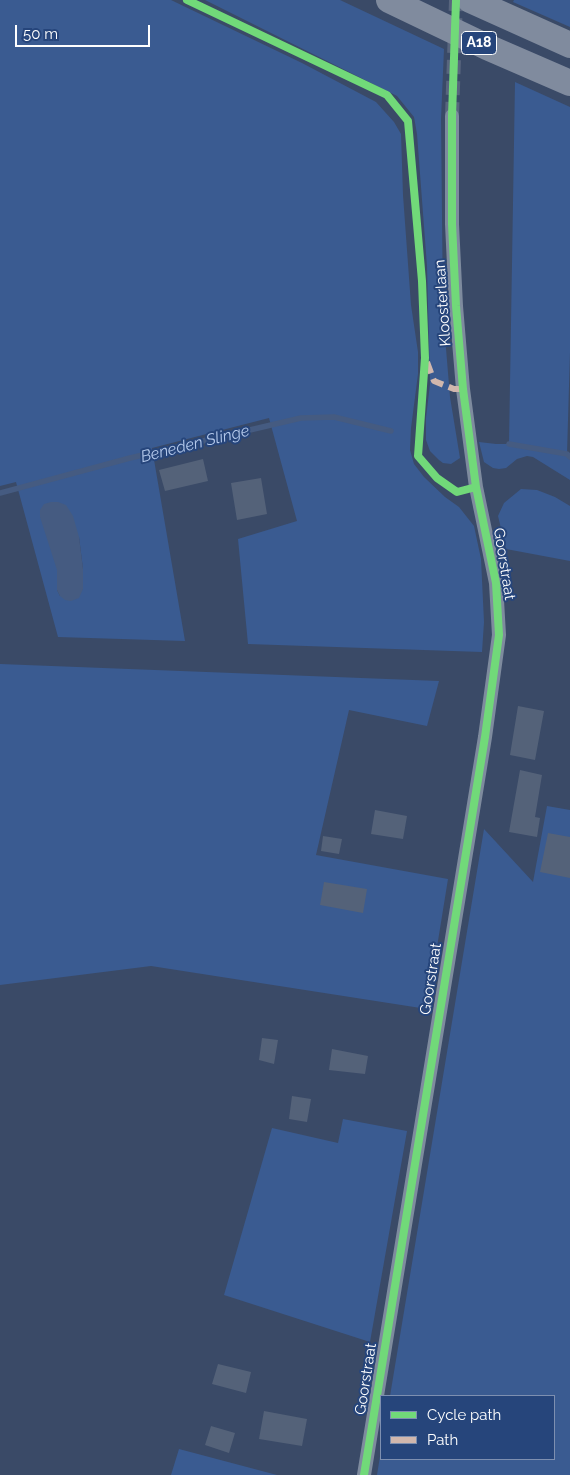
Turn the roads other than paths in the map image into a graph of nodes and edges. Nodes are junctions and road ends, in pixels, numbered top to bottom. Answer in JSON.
{"nodes":[{"id":1,"x":389,"y":0,"type":"edge"},
{"id":2,"x":470,"y":0,"type":"edge"},
{"id":3,"x":570,"y":44,"type":"edge"},
{"id":4,"x":570,"y":83,"type":"edge"},
{"id":5,"x":452,"y":116,"type":"tunnel mouth"},
{"id":6,"x":476,"y":487,"type":"joint"},
{"id":7,"x":364,"y":1475,"type":"edge"}],
"edges":[{"from":1,"to":4,"type":"highway","number":"A18"},
{"from":2,"to":3,"type":"highway","number":"A18"},
{"from":5,"to":6,"type":"street","name":"Kloosterlaan"},
{"from":6,"to":7,"type":"street","name":"Goorstraat"}]}
